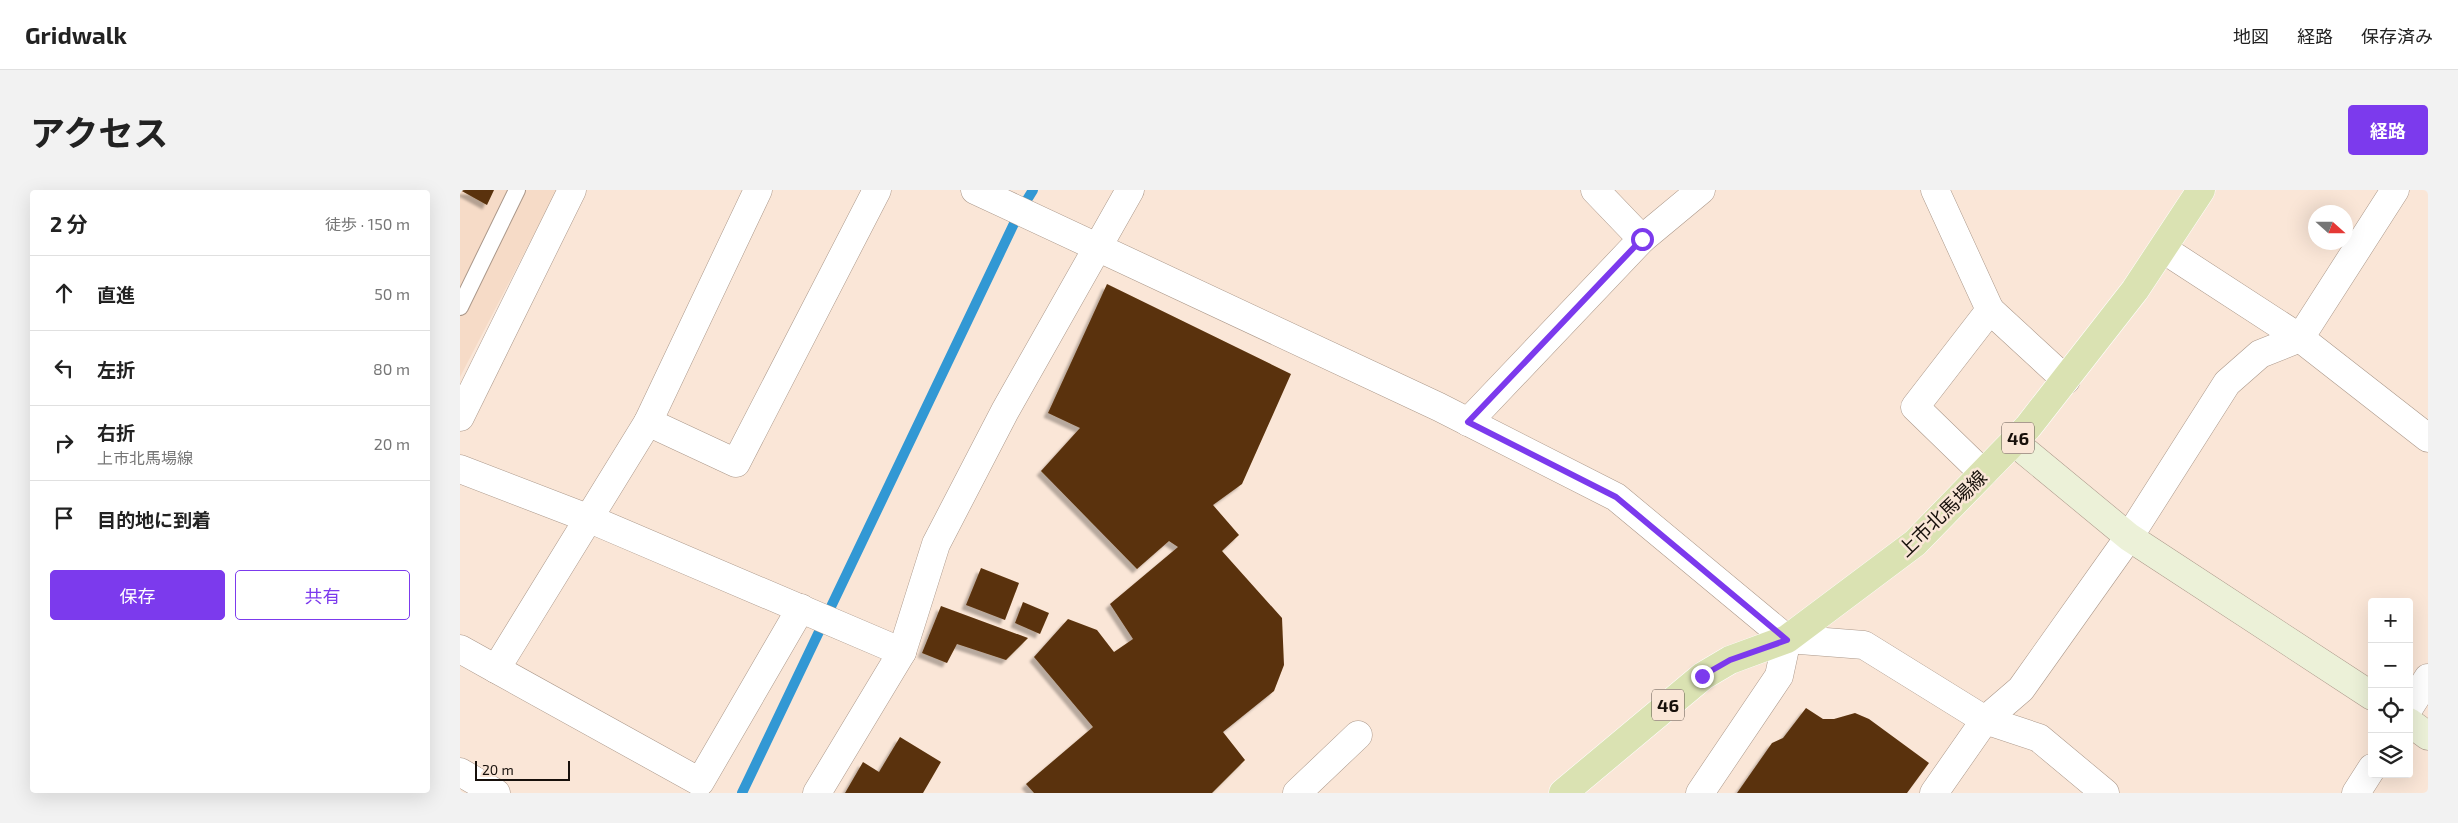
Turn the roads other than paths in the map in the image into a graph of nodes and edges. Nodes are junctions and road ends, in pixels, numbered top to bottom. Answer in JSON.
{"nodes":[{"id":1,"x":517,"y":190,"type":"edge"},
{"id":2,"x":572,"y":190,"type":"edge"},
{"id":3,"x":758,"y":190,"type":"edge"},
{"id":4,"x":877,"y":190,"type":"edge"},
{"id":5,"x":975,"y":190,"type":"edge"},
{"id":6,"x":1130,"y":190,"type":"edge"},
{"id":7,"x":1595,"y":190,"type":"edge"},
{"id":8,"x":1700,"y":190,"type":"edge"},
{"id":9,"x":1935,"y":190,"type":"edge"},
{"id":10,"x":2201,"y":190,"type":"edge"},
{"id":11,"x":2395,"y":190,"type":"edge"},
{"id":12,"x":1642,"y":239,"type":"junction"},
{"id":13,"x":1099,"y":249,"type":"junction"},
{"id":14,"x":2163,"y":249,"type":"junction"},
{"id":15,"x":460,"y":307,"type":"edge"},
{"id":16,"x":1990,"y":310,"type":"junction"},
{"id":17,"x":2300,"y":338,"type":"junction"},
{"id":18,"x":2066,"y":380,"type":"junction"},
{"id":19,"x":460,"y":417,"type":"edge"},
{"id":20,"x":648,"y":422,"type":"junction"},
{"id":21,"x":1468,"y":422,"type":"junction"},
{"id":22,"x":2428,"y":438,"type":"edge"},
{"id":23,"x":2014,"y":442,"type":"junction"},
{"id":24,"x":460,"y":468,"type":"edge"},
{"id":25,"x":1983,"y":474,"type":"junction"},
{"id":26,"x":590,"y":519,"type":"junction"},
{"id":27,"x":2129,"y":537,"type":"junction"},
{"id":28,"x":801,"y":608,"type":"junction"},
{"id":29,"x":1787,"y":640,"type":"junction"},
{"id":30,"x":460,"y":649,"type":"edge"},
{"id":31,"x":902,"y":652,"type":"junction"},
{"id":32,"x":496,"y":669,"type":"junction"},
{"id":33,"x":2428,"y":678,"type":"edge"},
{"id":34,"x":2368,"y":693,"type":"edge"},
{"id":35,"x":2413,"y":702,"type":"edge"},
{"id":36,"x":1985,"y":720,"type":"junction"},
{"id":37,"x":2413,"y":725,"type":"edge"},
{"id":38,"x":1358,"y":735,"type":"dead end"},
{"id":39,"x":2428,"y":736,"type":"edge"},
{"id":40,"x":460,"y":772,"type":"edge"},
{"id":41,"x":2368,"y":774,"type":"edge"},
{"id":42,"x":696,"y":788,"type":"edge"},
{"id":43,"x":496,"y":793,"type":"edge"},
{"id":44,"x":817,"y":793,"type":"edge"},
{"id":45,"x":1297,"y":793,"type":"edge"},
{"id":46,"x":1563,"y":793,"type":"edge"},
{"id":47,"x":1700,"y":793,"type":"edge"},
{"id":48,"x":1934,"y":793,"type":"edge"},
{"id":49,"x":2105,"y":793,"type":"edge"},
{"id":50,"x":2356,"y":793,"type":"edge"}],
"edges":[{"from":1,"to":15,"type":"lane"},
{"from":2,"to":19,"type":"street"},
{"from":3,"to":20,"type":"street"},
{"from":4,"to":20,"type":"street"},
{"from":5,"to":13,"type":"street"},
{"from":6,"to":13,"type":"street"},
{"from":7,"to":12,"type":"street"},
{"from":8,"to":12,"type":"street"},
{"from":9,"to":16,"type":"street"},
{"from":10,"to":14,"type":"main road","name":"上市北馬場線","number":"46"},
{"from":11,"to":17,"type":"street"},
{"from":12,"to":21,"type":"street"},
{"from":13,"to":21,"type":"street"},
{"from":13,"to":31,"type":"street"},
{"from":14,"to":17,"type":"street"},
{"from":14,"to":18,"type":"main road","name":"上市北馬場線","number":"46"},
{"from":16,"to":18,"type":"street"},
{"from":16,"to":25,"type":"street"},
{"from":17,"to":22,"type":"street"},
{"from":17,"to":27,"type":"street"},
{"from":18,"to":23,"type":"main road","name":"上市北馬場線","number":"46"},
{"from":20,"to":26,"type":"street"},
{"from":21,"to":29,"type":"street"},
{"from":23,"to":25,"type":"main road","name":"上市北馬場線","number":"46"},
{"from":23,"to":27,"type":"street"},
{"from":24,"to":26,"type":"street"},
{"from":25,"to":29,"type":"main road","name":"上市北馬場線","number":"46"},
{"from":26,"to":28,"type":"street"},
{"from":26,"to":32,"type":"street"},
{"from":27,"to":34,"type":"street"},
{"from":27,"to":36,"type":"street"},
{"from":28,"to":31,"type":"street"},
{"from":28,"to":42,"type":"street"},
{"from":29,"to":36,"type":"street"},
{"from":29,"to":46,"type":"main road","name":"上市北馬場線","number":"46"},
{"from":29,"to":47,"type":"street"},
{"from":30,"to":32,"type":"street"},
{"from":31,"to":44,"type":"street"},
{"from":32,"to":42,"type":"street"},
{"from":33,"to":35,"type":"street"},
{"from":36,"to":48,"type":"street"},
{"from":36,"to":49,"type":"street"},
{"from":37,"to":39,"type":"street"},
{"from":38,"to":45,"type":"street"},
{"from":40,"to":43,"type":"street"},
{"from":41,"to":50,"type":"street"}]}
